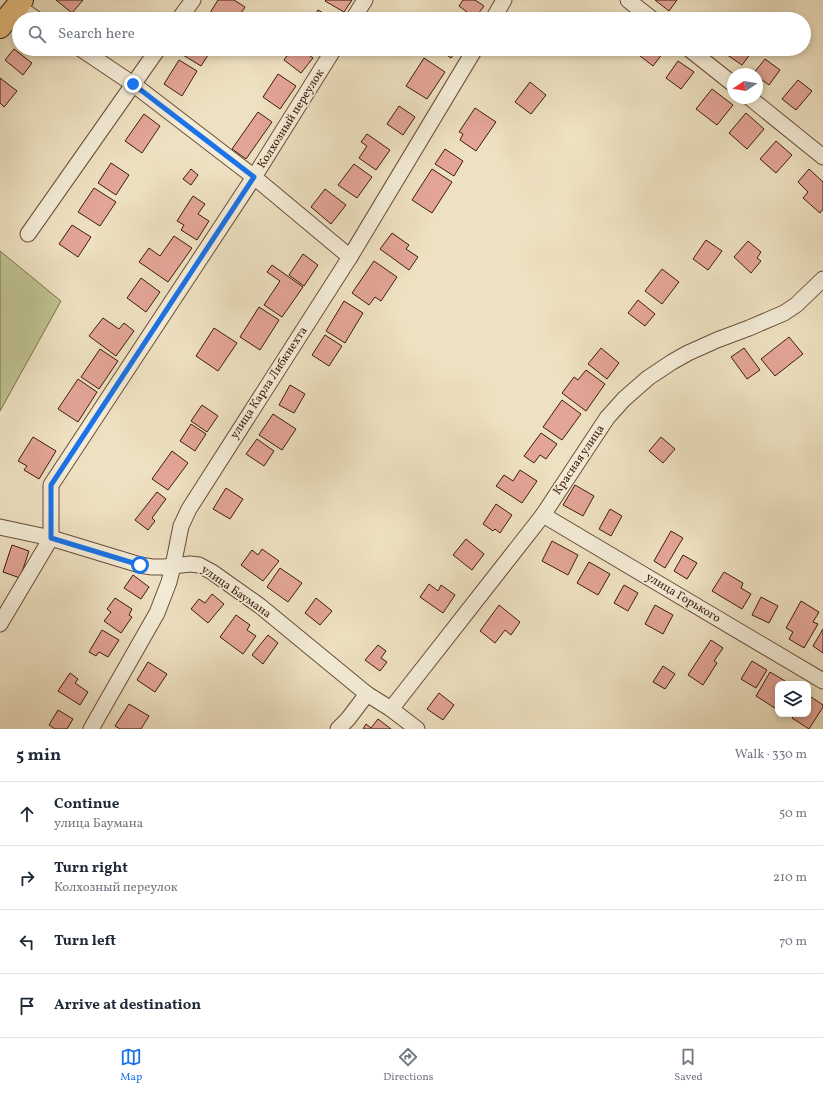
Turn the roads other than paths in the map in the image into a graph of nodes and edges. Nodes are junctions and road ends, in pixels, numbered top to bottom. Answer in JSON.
{"nodes":[{"id":1,"x":193,"y":0,"type":"edge"},
{"id":2,"x":365,"y":0,"type":"edge"},
{"id":3,"x":504,"y":0,"type":"edge"},
{"id":4,"x":628,"y":0,"type":"edge"},
{"id":5,"x":20,"y":3,"type":"edge"},
{"id":6,"x":12,"y":12,"type":"edge"},
{"id":7,"x":29,"y":12,"type":"edge"},
{"id":8,"x":184,"y":12,"type":"edge"},
{"id":9,"x":357,"y":12,"type":"edge"},
{"id":10,"x":496,"y":12,"type":"edge"},
{"id":11,"x":643,"y":12,"type":"edge"},
{"id":12,"x":12,"y":13,"type":"edge"},
{"id":13,"x":0,"y":27,"type":"edge"},
{"id":14,"x":91,"y":56,"type":"edge"},
{"id":15,"x":153,"y":56,"type":"edge"},
{"id":16,"x":330,"y":56,"type":"edge"},
{"id":17,"x":471,"y":56,"type":"edge"},
{"id":18,"x":698,"y":56,"type":"edge"},
{"id":19,"x":727,"y":79,"type":"edge"},
{"id":20,"x":133,"y":84,"type":"junction"},
{"id":21,"x":758,"y":104,"type":"edge"},
{"id":22,"x":823,"y":156,"type":"edge"},
{"id":23,"x":254,"y":177,"type":"junction"},
{"id":24,"x":28,"y":234,"type":"dead end"},
{"id":25,"x":350,"y":257,"type":"junction"},
{"id":26,"x":823,"y":279,"type":"edge"},
{"id":27,"x":542,"y":515,"type":"junction"},
{"id":28,"x":0,"y":526,"type":"edge"},
{"id":29,"x":51,"y":538,"type":"junction"},
{"id":30,"x":173,"y":566,"type":"junction"},
{"id":31,"x":0,"y":624,"type":"edge"},
{"id":32,"x":823,"y":681,"type":"edge"},
{"id":33,"x":367,"y":694,"type":"junction"},
{"id":34,"x":391,"y":709,"type":"junction"},
{"id":35,"x":91,"y":729,"type":"edge"},
{"id":36,"x":338,"y":729,"type":"edge"},
{"id":37,"x":417,"y":729,"type":"edge"}],
"edges":[{"from":1,"to":8,"type":"street"},
{"from":2,"to":9,"type":"street"},
{"from":3,"to":10,"type":"street"},
{"from":4,"to":11,"type":"street"},
{"from":5,"to":6,"type":"main road"},
{"from":5,"to":7,"type":"street"},
{"from":12,"to":13,"type":"main road"},
{"from":14,"to":20,"type":"street"},
{"from":15,"to":20,"type":"street"},
{"from":16,"to":23,"type":"street","name":"Колхозный переулок"},
{"from":17,"to":25,"type":"street","name":"улица Карла Либкнехта"},
{"from":18,"to":19,"type":"street"},
{"from":20,"to":23,"type":"street"},
{"from":20,"to":24,"type":"street"},
{"from":21,"to":22,"type":"street"},
{"from":23,"to":25,"type":"street"},
{"from":23,"to":29,"type":"street","name":"Колхозный переулок"},
{"from":25,"to":30,"type":"street","name":"улица Карла Либкнехта"},
{"from":26,"to":27,"type":"street","name":"Красная улица"},
{"from":27,"to":32,"type":"street","name":"улица Горького"},
{"from":27,"to":34,"type":"street","name":"Красная улица"},
{"from":28,"to":29,"type":"street","name":"улица Баумана"},
{"from":29,"to":30,"type":"street","name":"улица Баумана"},
{"from":29,"to":31,"type":"street"},
{"from":30,"to":33,"type":"street","name":"улица Баумана"},
{"from":30,"to":35,"type":"street","name":"улица Карла Либкнехта"},
{"from":33,"to":34,"type":"street","name":"улица Баумана"},
{"from":33,"to":36,"type":"street"},
{"from":34,"to":37,"type":"street","name":"улица Баумана"}]}
